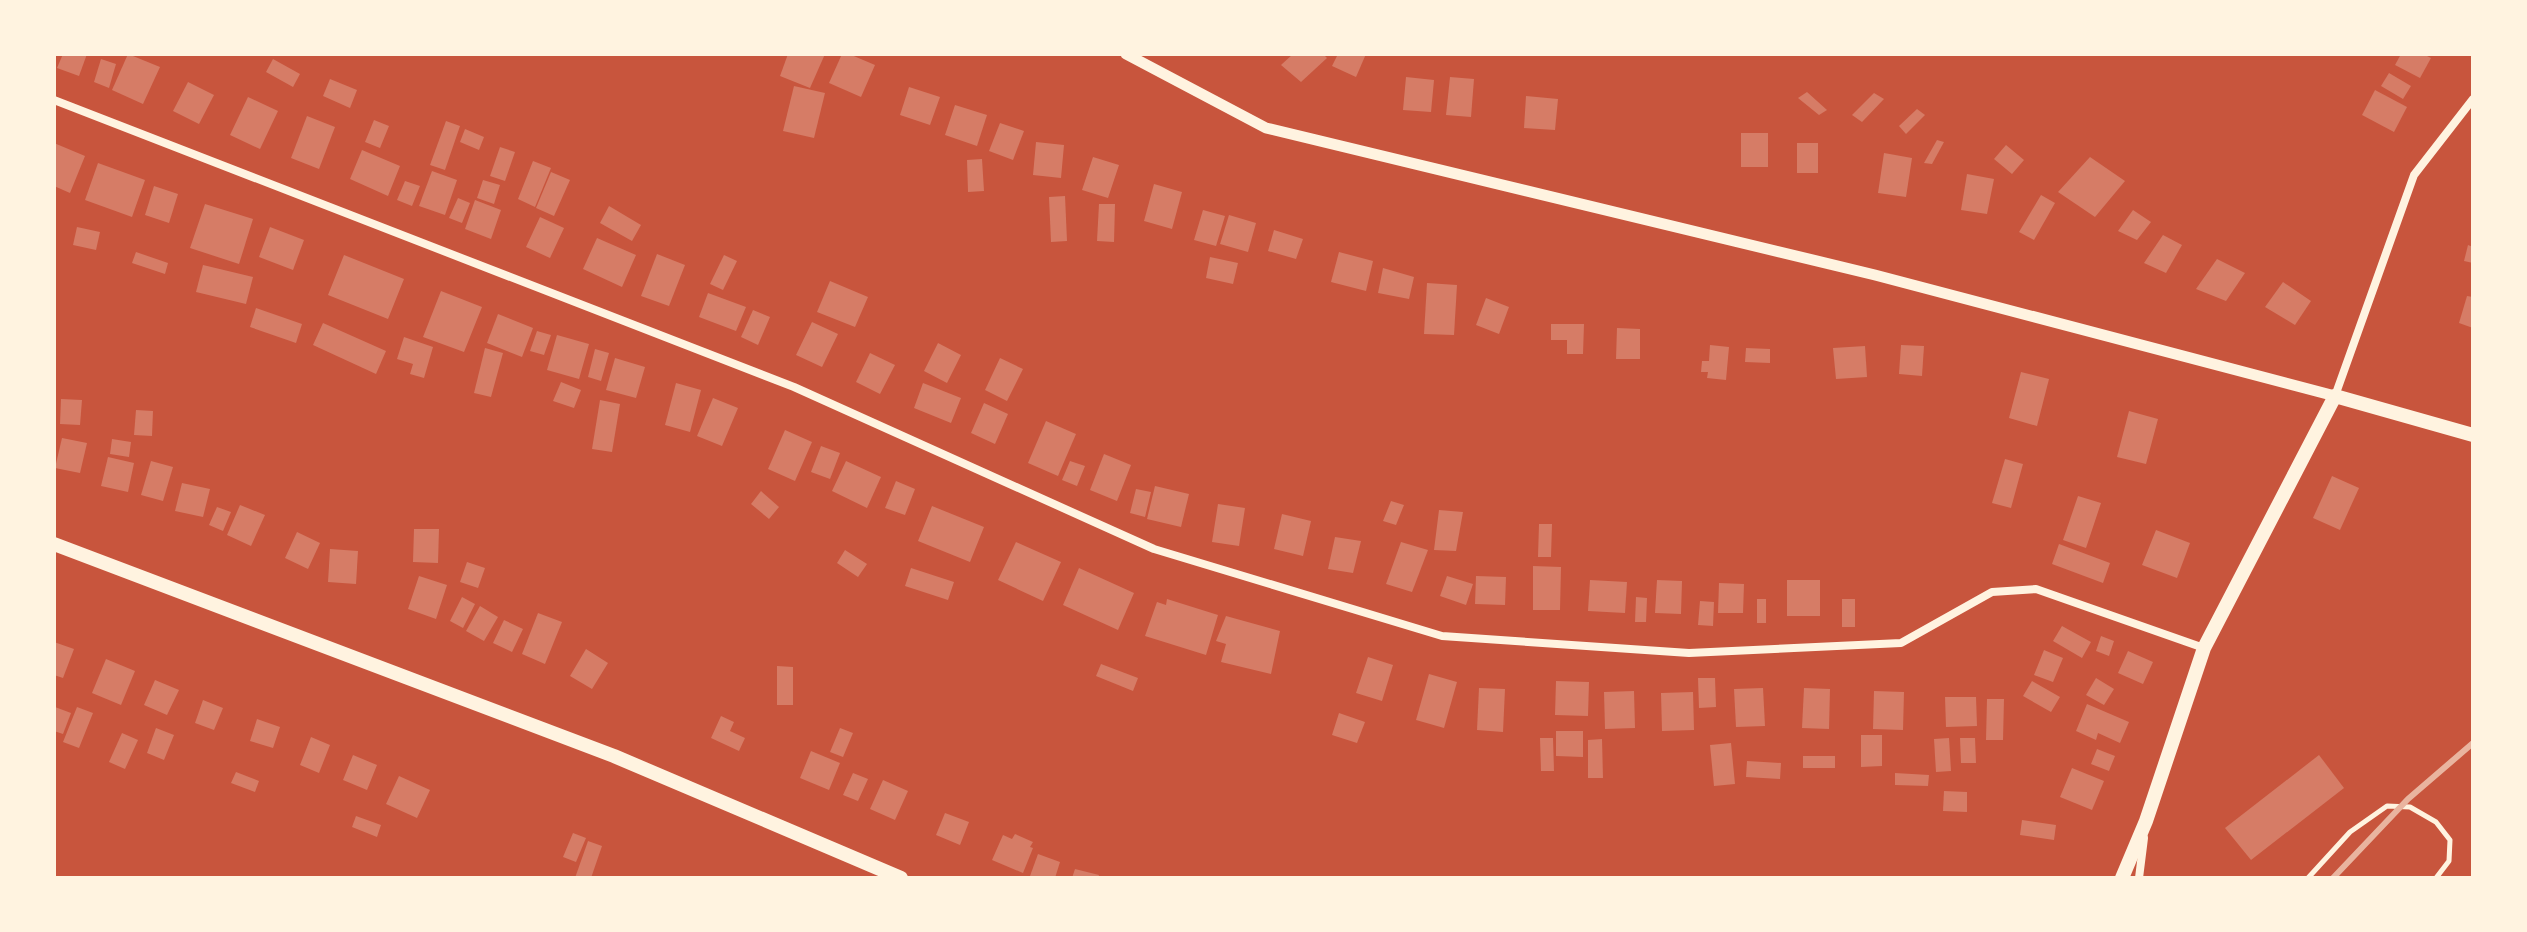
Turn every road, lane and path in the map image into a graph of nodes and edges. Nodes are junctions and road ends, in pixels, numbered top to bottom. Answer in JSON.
{"nodes":[{"id":1,"x":1126,"y":54,"type":"edge"},
{"id":2,"x":2473,"y":99,"type":"edge"},
{"id":3,"x":54,"y":100,"type":"edge"},
{"id":4,"x":2335,"y":396,"type":"junction"},
{"id":5,"x":2473,"y":435,"type":"edge"},
{"id":6,"x":54,"y":544,"type":"edge"},
{"id":7,"x":2204,"y":648,"type":"junction"},
{"id":8,"x":2146,"y":821,"type":"junction"},
{"id":9,"x":901,"y":878,"type":"edge"},
{"id":10,"x":2122,"y":878,"type":"edge"},
{"id":11,"x":2139,"y":878,"type":"edge"},
{"id":12,"x":2308,"y":878,"type":"edge"},
{"id":13,"x":2436,"y":878,"type":"edge"}],
"edges":[{"from":1,"to":4,"type":"street"},
{"from":2,"to":4,"type":"street"},
{"from":3,"to":7,"type":"street"},
{"from":4,"to":5,"type":"main road"},
{"from":4,"to":7,"type":"main road"},
{"from":6,"to":9,"type":"main road"},
{"from":7,"to":8,"type":"main road"},
{"from":8,"to":10,"type":"main road"},
{"from":8,"to":11,"type":"street"},
{"from":12,"to":13,"type":"lane"}]}
